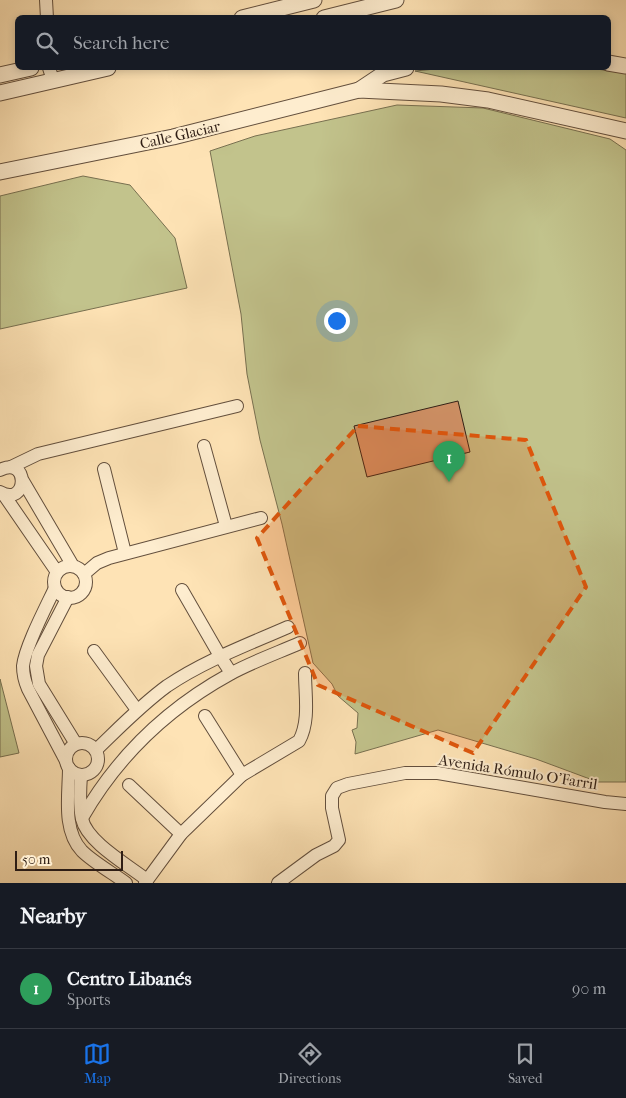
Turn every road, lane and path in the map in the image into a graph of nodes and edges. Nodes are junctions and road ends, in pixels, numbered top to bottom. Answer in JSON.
{"nodes":[{"id":1,"x":46,"y":0,"type":"edge"},
{"id":2,"x":314,"y":0,"type":"edge"},
{"id":3,"x":396,"y":0,"type":"edge"},
{"id":4,"x":369,"y":12,"type":"edge"},
{"id":5,"x":47,"y":15,"type":"edge"},
{"id":6,"x":254,"y":15,"type":"edge"},
{"id":7,"x":346,"y":15,"type":"edge"},
{"id":8,"x":611,"y":64,"type":"edge"},
{"id":9,"x":626,"y":66,"type":"edge"},
{"id":10,"x":22,"y":70,"type":"edge"},
{"id":11,"x":88,"y":70,"type":"edge"},
{"id":12,"x":382,"y":71,"type":"edge"},
{"id":13,"x":58,"y":73,"type":"edge"},
{"id":14,"x":0,"y":75,"type":"edge"},
{"id":15,"x":359,"y":90,"type":"junction"},
{"id":16,"x":392,"y":92,"type":"junction"},
{"id":17,"x":0,"y":93,"type":"edge"},
{"id":18,"x":626,"y":131,"type":"edge"},
{"id":19,"x":0,"y":172,"type":"edge"},
{"id":20,"x":237,"y":406,"type":"dead end"},
{"id":21,"x":204,"y":446,"type":"dead end"},
{"id":22,"x":6,"y":468,"type":"edge"},
{"id":23,"x":104,"y":469,"type":"dead end"},
{"id":24,"x":23,"y":481,"type":"junction"},
{"id":25,"x":2,"y":493,"type":"edge"},
{"id":26,"x":261,"y":518,"type":"dead end"},
{"id":27,"x":226,"y":526,"type":"junction"},
{"id":28,"x":125,"y":553,"type":"junction"},
{"id":29,"x":73,"y":566,"type":"junction"},
{"id":30,"x":57,"y":572,"type":"junction"},
{"id":31,"x":84,"y":574,"type":"junction"},
{"id":32,"x":55,"y":588,"type":"junction"},
{"id":33,"x":182,"y":590,"type":"dead end"},
{"id":34,"x":68,"y":598,"type":"junction"},
{"id":35,"x":288,"y":628,"type":"dead end"},
{"id":36,"x":300,"y":643,"type":"dead end"},
{"id":37,"x":94,"y":651,"type":"dead end"},
{"id":38,"x":220,"y":656,"type":"junction"},
{"id":39,"x":231,"y":673,"type":"junction"},
{"id":40,"x":305,"y":673,"type":"dead end"},
{"id":41,"x":137,"y":710,"type":"junction"},
{"id":42,"x":206,"y":716,"type":"dead end"},
{"id":43,"x":76,"y":744,"type":"junction"},
{"id":44,"x":96,"y":750,"type":"junction"},
{"id":45,"x":67,"y":764,"type":"junction"},
{"id":46,"x":80,"y":775,"type":"junction"},
{"id":47,"x":242,"y":775,"type":"junction"},
{"id":48,"x":129,"y":785,"type":"dead end"},
{"id":49,"x":626,"y":804,"type":"edge"},
{"id":50,"x":82,"y":818,"type":"junction"},
{"id":51,"x":182,"y":834,"type":"junction"},
{"id":52,"x":146,"y":881,"type":"edge"},
{"id":53,"x":126,"y":883,"type":"edge"},
{"id":54,"x":278,"y":883,"type":"edge"}],
"edges":[{"from":1,"to":5,"type":"street"},
{"from":2,"to":6,"type":"street"},
{"from":3,"to":4,"type":"street"},
{"from":4,"to":7,"type":"street"},
{"from":8,"to":9,"type":"street"},
{"from":10,"to":14,"type":"street"},
{"from":11,"to":13,"type":"street"},
{"from":12,"to":15,"type":"street","name":"Calle Glaciar"},
{"from":12,"to":16,"type":"street"},
{"from":13,"to":17,"type":"street"},
{"from":15,"to":16,"type":"street","name":"Calle Glaciar"},
{"from":15,"to":19,"type":"street","name":"Calle Glaciar"},
{"from":16,"to":18,"type":"street","name":"Calle Glaciar"},
{"from":20,"to":22,"type":"street"},
{"from":21,"to":27,"type":"street"},
{"from":22,"to":24,"type":"street"},
{"from":23,"to":28,"type":"street"},
{"from":24,"to":25,"type":"street"},
{"from":24,"to":29,"type":"street"},
{"from":25,"to":30,"type":"street"},
{"from":26,"to":27,"type":"street"},
{"from":27,"to":28,"type":"street"},
{"from":28,"to":31,"type":"street"},
{"from":29,"to":30,"type":"street"},
{"from":29,"to":31,"type":"street"},
{"from":30,"to":32,"type":"street"},
{"from":31,"to":34,"type":"street"},
{"from":32,"to":34,"type":"street"},
{"from":32,"to":45,"type":"street"},
{"from":33,"to":38,"type":"street"},
{"from":34,"to":43,"type":"street"},
{"from":35,"to":38,"type":"street"},
{"from":36,"to":39,"type":"street"},
{"from":37,"to":41,"type":"street"},
{"from":38,"to":39,"type":"street"},
{"from":38,"to":41,"type":"street"},
{"from":39,"to":50,"type":"street"},
{"from":40,"to":47,"type":"street"},
{"from":41,"to":44,"type":"street"},
{"from":42,"to":47,"type":"street"},
{"from":43,"to":44,"type":"street"},
{"from":43,"to":45,"type":"street"},
{"from":44,"to":46,"type":"street"},
{"from":45,"to":46,"type":"street"},
{"from":45,"to":53,"type":"street"},
{"from":46,"to":50,"type":"street"},
{"from":47,"to":51,"type":"street"},
{"from":48,"to":51,"type":"street"},
{"from":49,"to":54,"type":"street","name":"Avenida Rómulo O'Farril"},
{"from":50,"to":52,"type":"street"},
{"from":51,"to":52,"type":"street"}]}
